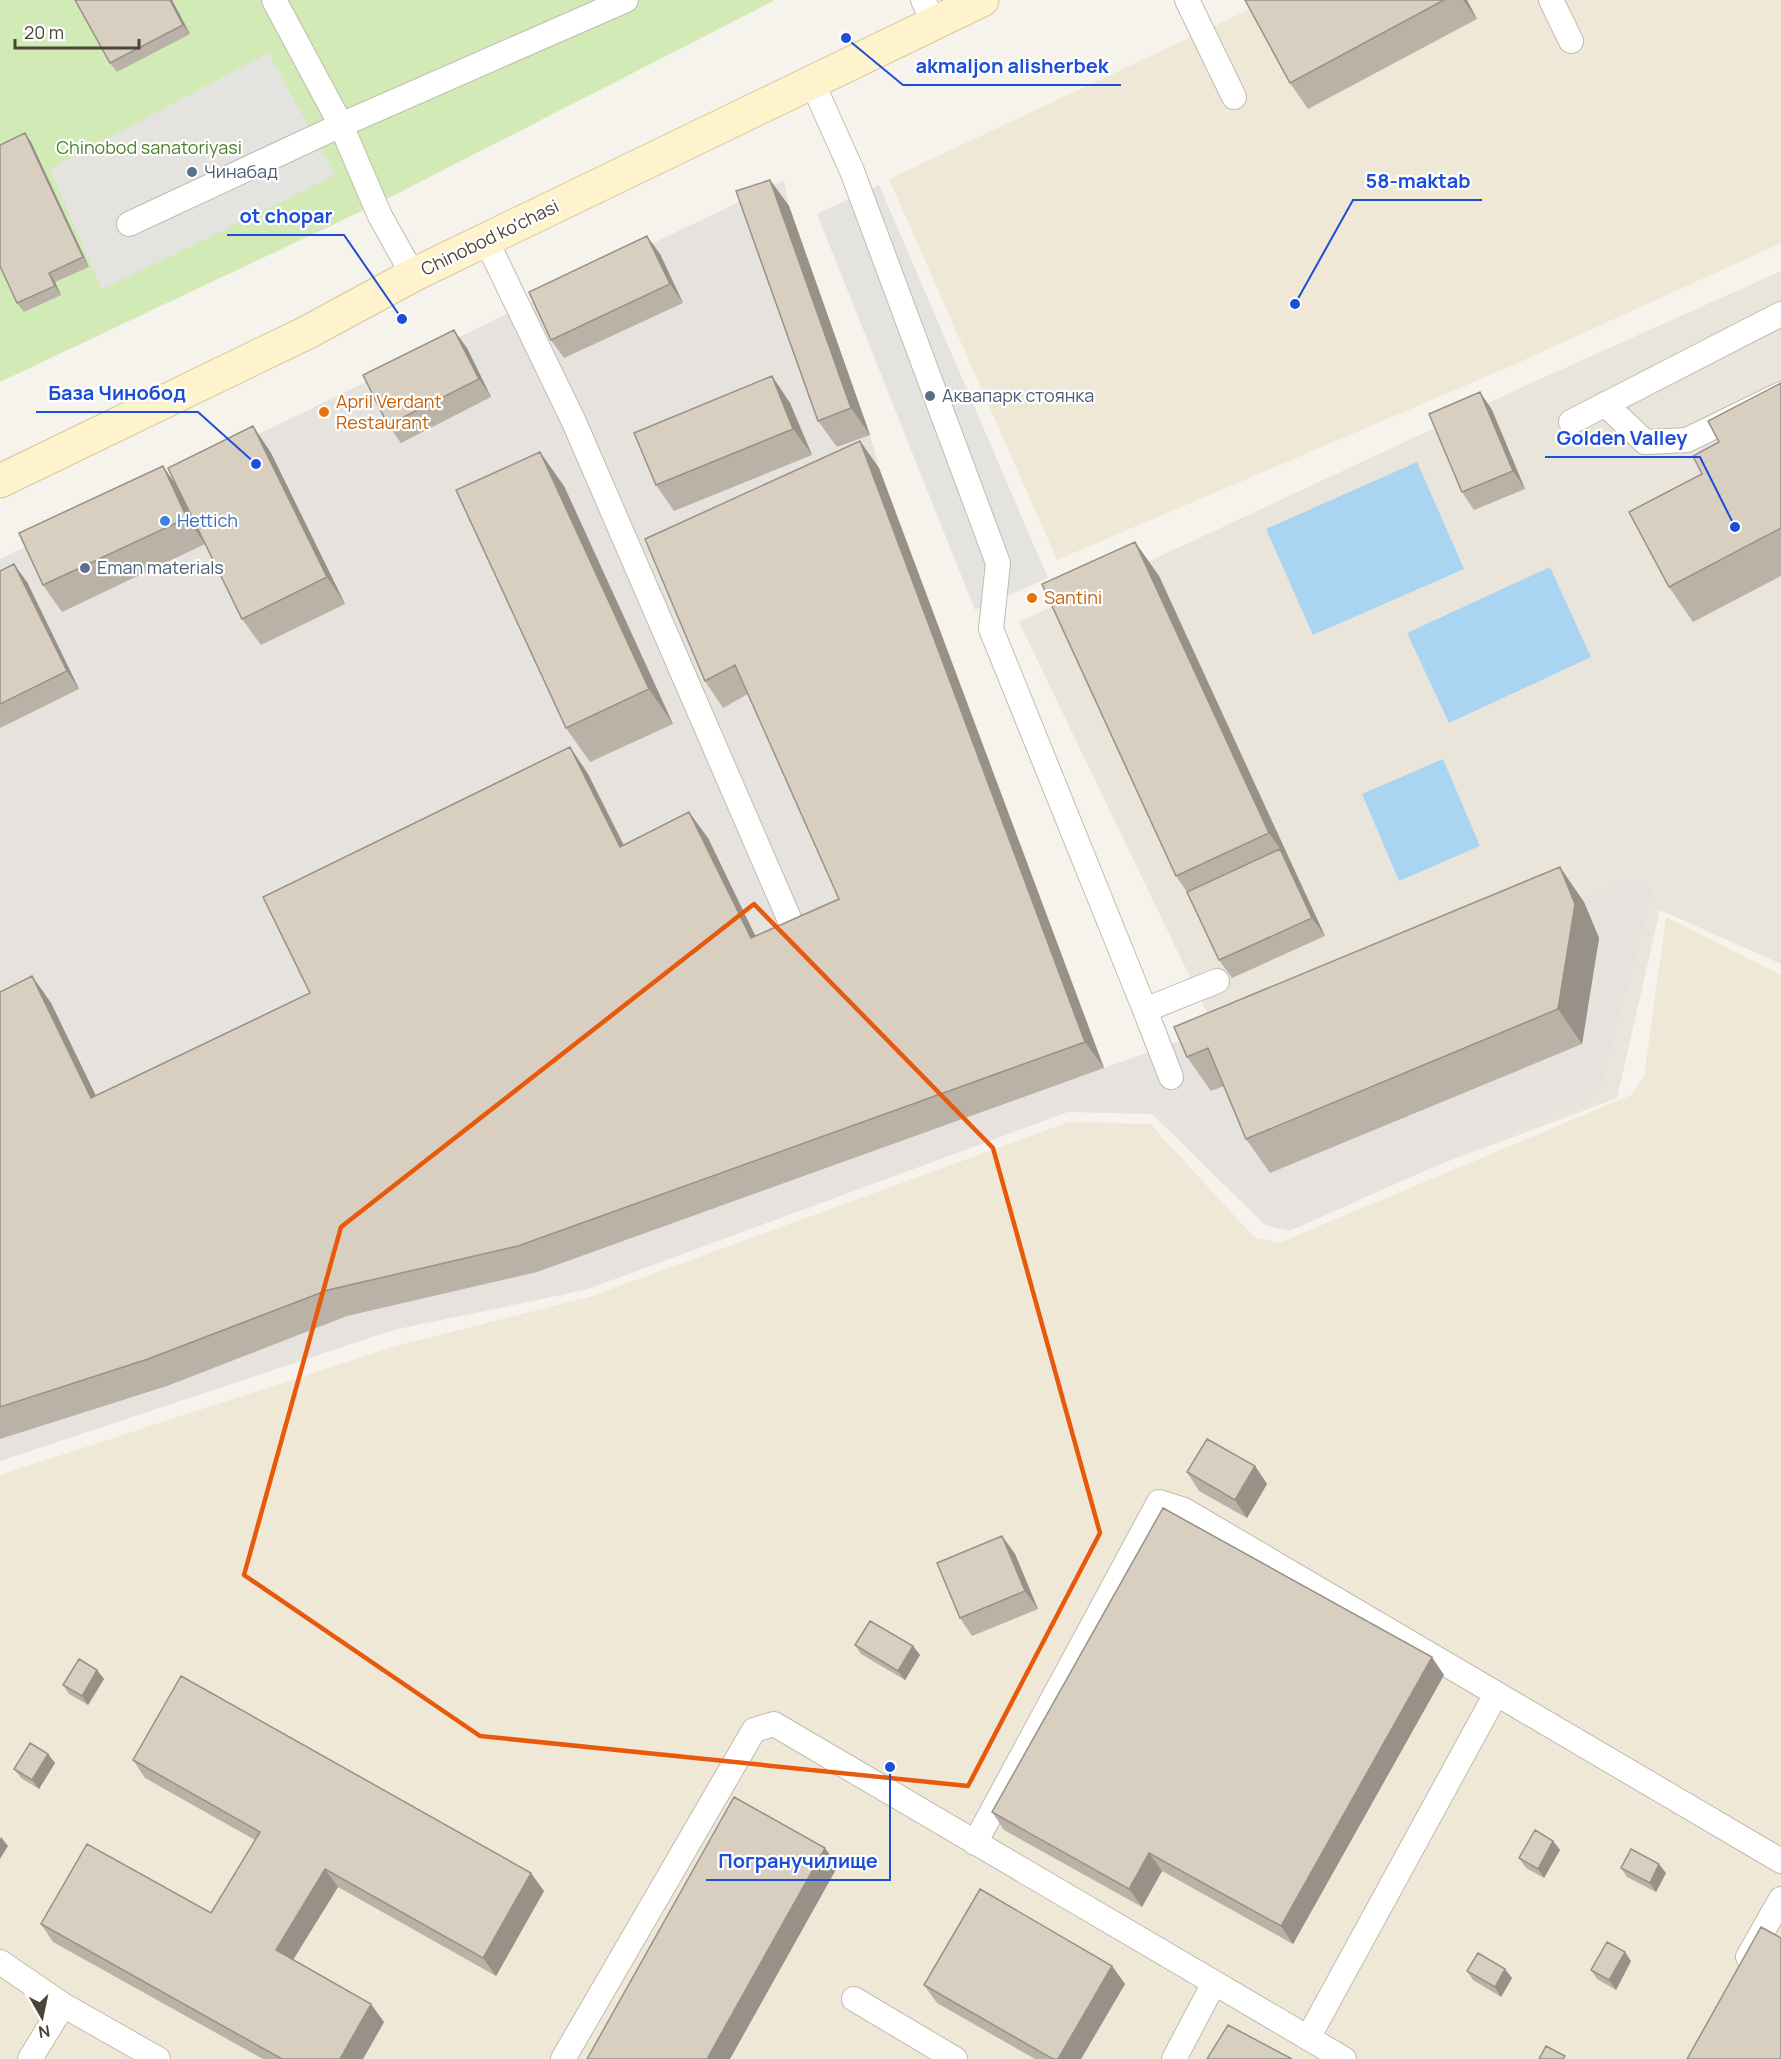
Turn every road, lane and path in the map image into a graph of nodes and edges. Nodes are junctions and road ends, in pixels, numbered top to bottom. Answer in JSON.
{"nodes":[{"id":1,"x":274,"y":0,"type":"edge"},
{"id":2,"x":626,"y":0,"type":"edge"},
{"id":3,"x":982,"y":0,"type":"edge"},
{"id":4,"x":1187,"y":0,"type":"edge"},
{"id":5,"x":1551,"y":0,"type":"edge"},
{"id":6,"x":929,"y":12,"type":"edge"},
{"id":7,"x":1571,"y":41,"type":"dead end"},
{"id":8,"x":812,"y":82,"type":"junction"},
{"id":9,"x":1234,"y":97,"type":"dead end"},
{"id":10,"x":341,"y":125,"type":"junction"},
{"id":11,"x":129,"y":224,"type":"dead end"},
{"id":12,"x":486,"y":240,"type":"junction"},
{"id":13,"x":413,"y":275,"type":"junction"},
{"id":14,"x":1781,"y":314,"type":"edge"},
{"id":15,"x":1781,"y":394,"type":"edge"},
{"id":16,"x":1605,"y":404,"type":"junction"},
{"id":17,"x":1571,"y":422,"type":"dead end"},
{"id":18,"x":0,"y":481,"type":"edge"},
{"id":19,"x":794,"y":930,"type":"edge"},
{"id":20,"x":1217,"y":981,"type":"edge"},
{"id":21,"x":1145,"y":1010,"type":"junction"},
{"id":22,"x":1171,"y":1077,"type":"dead end"},
{"id":23,"x":1496,"y":1694,"type":"junction"},
{"id":24,"x":975,"y":1842,"type":"junction"},
{"id":25,"x":1781,"y":1862,"type":"edge"},
{"id":26,"x":1781,"y":1899,"type":"edge"},
{"id":27,"x":0,"y":1962,"type":"edge"},
{"id":28,"x":1736,"y":1979,"type":"edge"},
{"id":29,"x":1214,"y":1983,"type":"junction"},
{"id":30,"x":854,"y":1999,"type":"dead end"},
{"id":31,"x":63,"y":2005,"type":"junction"},
{"id":32,"x":1308,"y":2038,"type":"junction"},
{"id":33,"x":30,"y":2059,"type":"edge"},
{"id":34,"x":158,"y":2059,"type":"edge"},
{"id":35,"x":563,"y":2059,"type":"edge"},
{"id":36,"x":955,"y":2059,"type":"edge"},
{"id":37,"x":1174,"y":2059,"type":"edge"},
{"id":38,"x":1344,"y":2059,"type":"edge"}],
"edges":[{"from":1,"to":10,"type":"lane"},
{"from":2,"to":10,"type":"lane"},
{"from":3,"to":6,"type":"main road","name":"Chinobod ko'chasi"},
{"from":4,"to":9,"type":"lane"},
{"from":5,"to":7,"type":"lane"},
{"from":6,"to":8,"type":"main road","name":"Chinobod ko'chasi"},
{"from":8,"to":12,"type":"main road","name":"Chinobod ko'chasi"},
{"from":8,"to":21,"type":"lane"},
{"from":10,"to":11,"type":"lane"},
{"from":10,"to":13,"type":"lane"},
{"from":12,"to":13,"type":"main road","name":"Chinobod ko'chasi"},
{"from":12,"to":19,"type":"lane"},
{"from":13,"to":18,"type":"main road","name":"Chinobod ko'chasi"},
{"from":14,"to":16,"type":"lane"},
{"from":15,"to":16,"type":"lane"},
{"from":16,"to":17,"type":"lane"},
{"from":20,"to":21,"type":"lane"},
{"from":21,"to":22,"type":"lane"},
{"from":23,"to":24,"type":"lane"},
{"from":23,"to":25,"type":"lane"},
{"from":23,"to":32,"type":"lane"},
{"from":24,"to":29,"type":"lane"},
{"from":24,"to":35,"type":"lane"},
{"from":26,"to":28,"type":"lane"},
{"from":27,"to":31,"type":"lane"},
{"from":29,"to":32,"type":"lane"},
{"from":29,"to":37,"type":"lane"},
{"from":30,"to":36,"type":"lane"},
{"from":31,"to":33,"type":"lane"},
{"from":31,"to":34,"type":"lane"},
{"from":32,"to":38,"type":"lane"}]}
